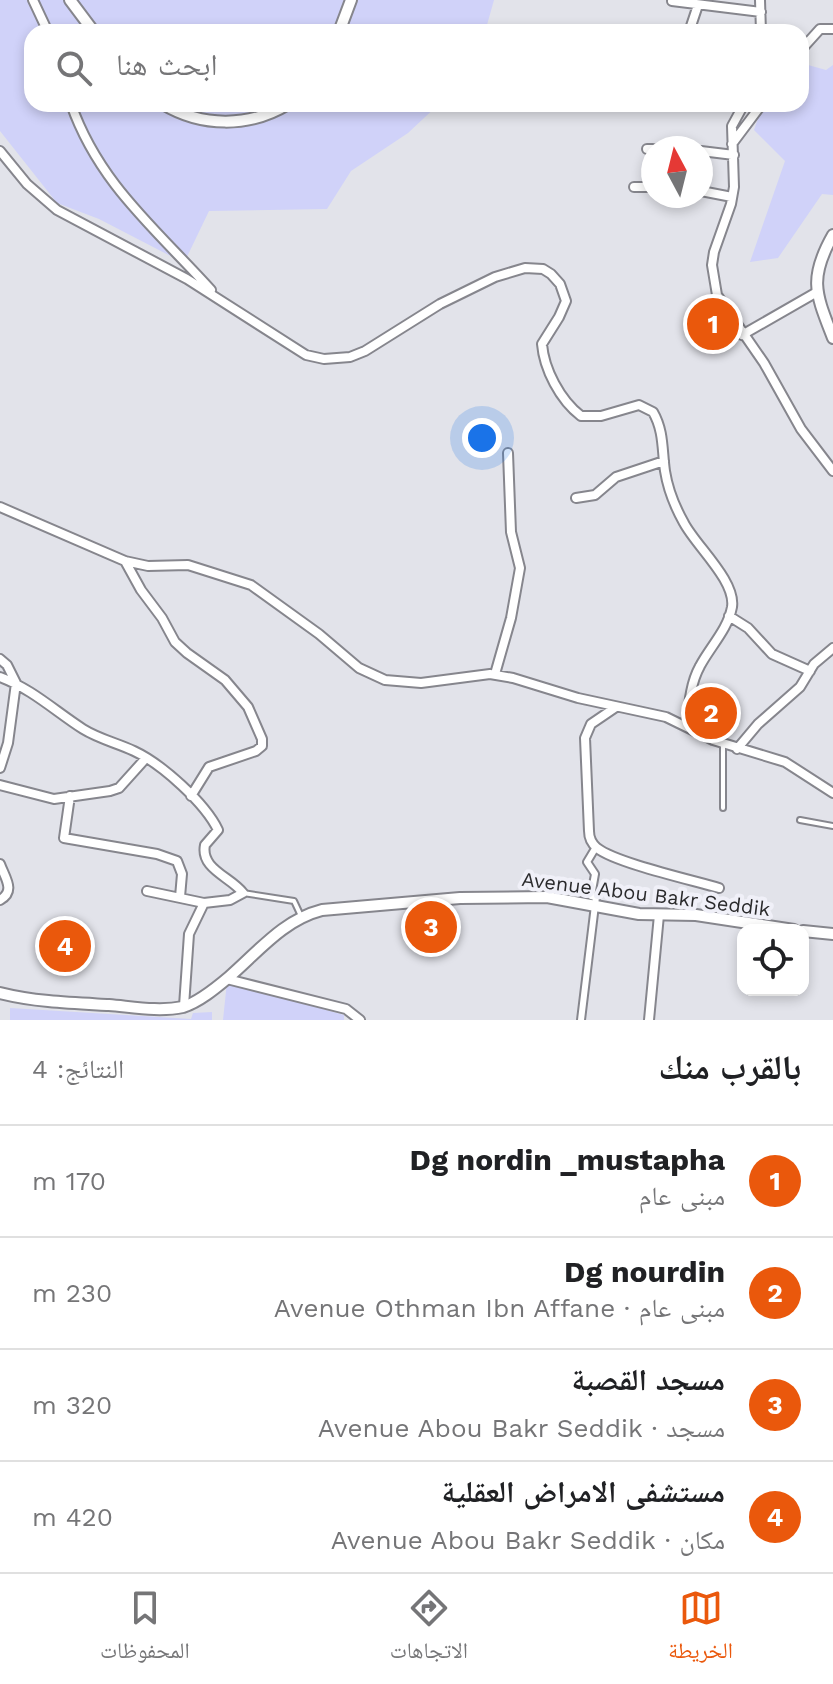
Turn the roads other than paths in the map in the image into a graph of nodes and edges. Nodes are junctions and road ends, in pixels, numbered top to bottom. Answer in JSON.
{"nodes":[{"id":1,"x":33,"y":0,"type":"edge"},
{"id":2,"x":70,"y":0,"type":"edge"},
{"id":3,"x":351,"y":0,"type":"edge"},
{"id":4,"x":760,"y":0,"type":"edge"},
{"id":5,"x":672,"y":1,"type":"edge"},
{"id":6,"x":698,"y":5,"type":"junction"},
{"id":7,"x":761,"y":12,"type":"junction"},
{"id":8,"x":44,"y":24,"type":"edge"},
{"id":9,"x":88,"y":24,"type":"edge"},
{"id":10,"x":342,"y":24,"type":"edge"},
{"id":11,"x":692,"y":24,"type":"edge"},
{"id":12,"x":761,"y":24,"type":"edge"},
{"id":13,"x":833,"y":29,"type":"edge"},
{"id":14,"x":809,"y":41,"type":"edge"},
{"id":15,"x":74,"y":112,"type":"edge"},
{"id":16,"x":177,"y":112,"type":"edge"},
{"id":17,"x":272,"y":112,"type":"edge"},
{"id":18,"x":740,"y":112,"type":"edge"},
{"id":19,"x":756,"y":112,"type":"edge"},
{"id":20,"x":732,"y":144,"type":"junction"},
{"id":21,"x":0,"y":151,"type":"edge"},
{"id":22,"x":713,"y":152,"type":"edge"},
{"id":23,"x":734,"y":155,"type":"junction"},
{"id":24,"x":634,"y":187,"type":"dead end"},
{"id":25,"x":641,"y":187,"type":"edge"},
{"id":26,"x":713,"y":193,"type":"edge"},
{"id":27,"x":732,"y":197,"type":"junction"},
{"id":28,"x":833,"y":235,"type":"edge"},
{"id":29,"x":817,"y":292,"type":"junction"},
{"id":30,"x":217,"y":298,"type":"junction"},
{"id":31,"x":742,"y":335,"type":"junction"},
{"id":32,"x":833,"y":338,"type":"edge"},
{"id":33,"x":508,"y":453,"type":"dead end"},
{"id":34,"x":664,"y":461,"type":"junction"},
{"id":35,"x":833,"y":471,"type":"edge"},
{"id":36,"x":576,"y":498,"type":"dead end"},
{"id":37,"x":0,"y":507,"type":"edge"},
{"id":38,"x":125,"y":561,"type":"junction"},
{"id":39,"x":729,"y":616,"type":"junction"},
{"id":40,"x":833,"y":648,"type":"edge"},
{"id":41,"x":0,"y":659,"type":"edge"},
{"id":42,"x":810,"y":671,"type":"junction"},
{"id":43,"x":495,"y":674,"type":"junction"},
{"id":44,"x":0,"y":677,"type":"edge"},
{"id":45,"x":16,"y":683,"type":"junction"},
{"id":46,"x":617,"y":706,"type":"junction"},
{"id":47,"x":687,"y":725,"type":"junction"},
{"id":48,"x":723,"y":744,"type":"junction"},
{"id":49,"x":737,"y":749,"type":"junction"},
{"id":50,"x":146,"y":758,"type":"junction"},
{"id":51,"x":0,"y":768,"type":"edge"},
{"id":52,"x":0,"y":785,"type":"edge"},
{"id":53,"x":833,"y":793,"type":"edge"},
{"id":54,"x":70,"y":796,"type":"junction"},
{"id":55,"x":191,"y":796,"type":"junction"},
{"id":56,"x":723,"y":808,"type":"dead end"},
{"id":57,"x":800,"y":820,"type":"dead end"},
{"id":58,"x":833,"y":826,"type":"edge"},
{"id":59,"x":596,"y":847,"type":"junction"},
{"id":60,"x":0,"y":864,"type":"edge"},
{"id":61,"x":719,"y":888,"type":"dead end"},
{"id":62,"x":147,"y":891,"type":"dead end"},
{"id":63,"x":243,"y":893,"type":"junction"},
{"id":64,"x":180,"y":897,"type":"junction"},
{"id":65,"x":0,"y":900,"type":"edge"},
{"id":66,"x":204,"y":903,"type":"junction"},
{"id":67,"x":594,"y":905,"type":"junction"},
{"id":68,"x":659,"y":915,"type":"junction"},
{"id":69,"x":301,"y":916,"type":"junction"},
{"id":70,"x":755,"y":924,"type":"edge"},
{"id":71,"x":809,"y":931,"type":"edge"},
{"id":72,"x":830,"y":932,"type":"edge"},
{"id":73,"x":227,"y":979,"type":"junction"},
{"id":74,"x":0,"y":993,"type":"edge"},
{"id":75,"x":184,"y":1006,"type":"junction"},
{"id":76,"x":360,"y":1020,"type":"edge"},
{"id":77,"x":581,"y":1020,"type":"edge"},
{"id":78,"x":649,"y":1020,"type":"edge"}],
"edges":[{"from":1,"to":8,"type":"street"},
{"from":2,"to":9,"type":"street"},
{"from":3,"to":10,"type":"street"},
{"from":4,"to":7,"type":"street"},
{"from":5,"to":6,"type":"street"},
{"from":6,"to":7,"type":"street"},
{"from":6,"to":11,"type":"street"},
{"from":7,"to":12,"type":"street"},
{"from":13,"to":14,"type":"street"},
{"from":15,"to":30,"type":"street"},
{"from":16,"to":17,"type":"street"},
{"from":18,"to":20,"type":"street"},
{"from":19,"to":20,"type":"street"},
{"from":20,"to":23,"type":"street"},
{"from":21,"to":30,"type":"street"},
{"from":22,"to":23,"type":"street"},
{"from":23,"to":27,"type":"street"},
{"from":24,"to":25,"type":"street"},
{"from":26,"to":27,"type":"street"},
{"from":27,"to":31,"type":"street"},
{"from":28,"to":29,"type":"street"},
{"from":29,"to":31,"type":"street"},
{"from":29,"to":32,"type":"street"},
{"from":30,"to":34,"type":"street"},
{"from":31,"to":35,"type":"street"},
{"from":33,"to":43,"type":"street"},
{"from":34,"to":36,"type":"street"},
{"from":34,"to":39,"type":"street"},
{"from":37,"to":38,"type":"street"},
{"from":38,"to":43,"type":"street"},
{"from":38,"to":55,"type":"street"},
{"from":39,"to":42,"type":"street"},
{"from":39,"to":47,"type":"street"},
{"from":40,"to":42,"type":"street"},
{"from":41,"to":45,"type":"street"},
{"from":42,"to":49,"type":"street"},
{"from":43,"to":46,"type":"street"},
{"from":44,"to":45,"type":"street"},
{"from":45,"to":50,"type":"street"},
{"from":45,"to":51,"type":"street"},
{"from":46,"to":47,"type":"street"},
{"from":46,"to":59,"type":"street"},
{"from":47,"to":48,"type":"street"},
{"from":48,"to":49,"type":"street"},
{"from":48,"to":56,"type":"lane"},
{"from":49,"to":53,"type":"street"},
{"from":50,"to":54,"type":"street"},
{"from":50,"to":55,"type":"street"},
{"from":52,"to":54,"type":"street"},
{"from":54,"to":64,"type":"street"},
{"from":55,"to":63,"type":"street"},
{"from":57,"to":58,"type":"lane"},
{"from":59,"to":61,"type":"street"},
{"from":59,"to":67,"type":"street"},
{"from":60,"to":65,"type":"street"},
{"from":62,"to":64,"type":"street"},
{"from":63,"to":66,"type":"street"},
{"from":63,"to":69,"type":"lane"},
{"from":64,"to":66,"type":"street"},
{"from":66,"to":75,"type":"street"},
{"from":67,"to":68,"type":"street","name":"Avenue Abou Bakr Seddik"},
{"from":67,"to":69,"type":"street","name":"Avenue Abou Bakr Seddik"},
{"from":67,"to":77,"type":"street"},
{"from":68,"to":70,"type":"street","name":"Avenue Abou Bakr Seddik"},
{"from":68,"to":78,"type":"street"},
{"from":69,"to":73,"type":"street","name":"Avenue Abou Bakr Seddik"},
{"from":71,"to":72,"type":"street"},
{"from":73,"to":75,"type":"street","name":"Avenue Abou Bakr Seddik"},
{"from":73,"to":76,"type":"street"},
{"from":74,"to":75,"type":"street","name":"Avenue Abou Bakr Seddik"}]}
